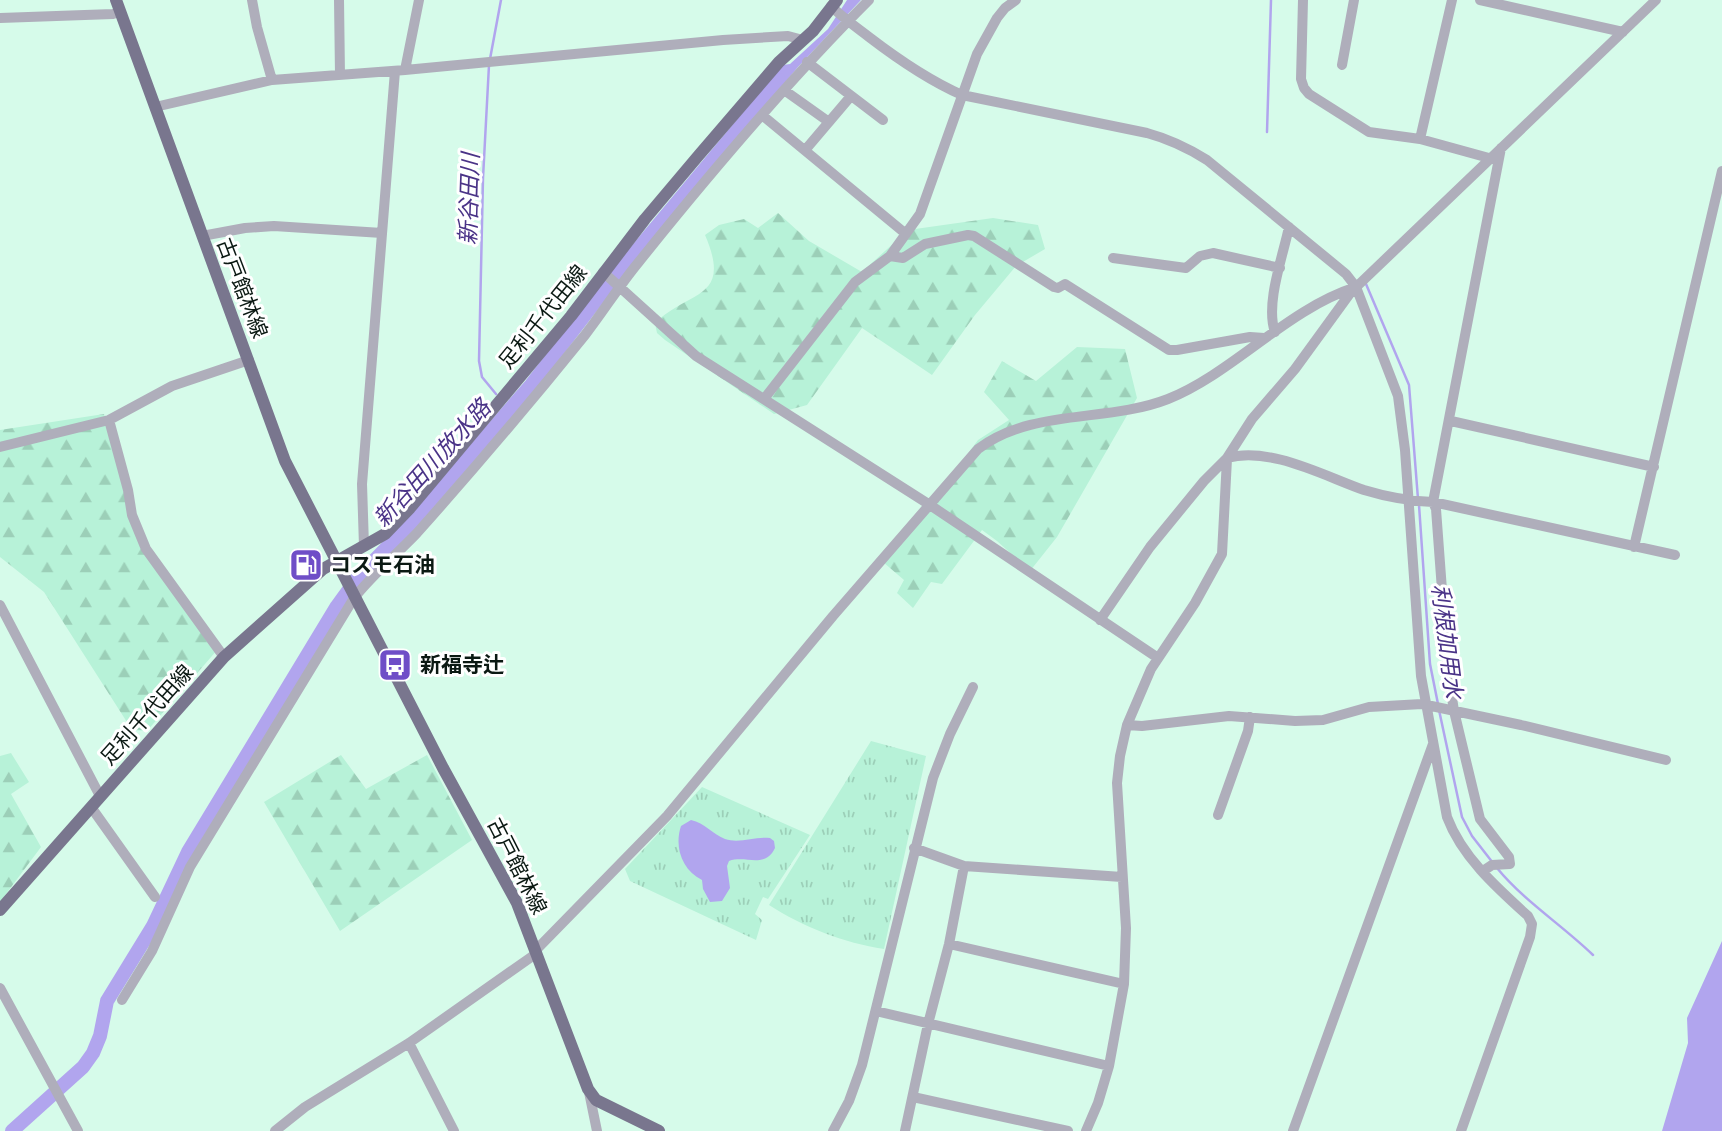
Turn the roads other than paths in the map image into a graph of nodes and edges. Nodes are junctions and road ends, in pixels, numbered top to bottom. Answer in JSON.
{"nodes":[{"id":1,"x":252,"y":0,"type":"edge"},
{"id":2,"x":339,"y":0,"type":"edge"},
{"id":3,"x":419,"y":0,"type":"edge"},
{"id":4,"x":869,"y":0,"type":"edge"},
{"id":5,"x":1016,"y":0,"type":"edge"},
{"id":6,"x":1303,"y":0,"type":"edge"},
{"id":7,"x":1354,"y":0,"type":"edge"},
{"id":8,"x":1452,"y":0,"type":"edge"},
{"id":9,"x":1480,"y":0,"type":"edge"},
{"id":10,"x":1656,"y":0,"type":"edge"},
{"id":11,"x":834,"y":5,"type":"edge"},
{"id":12,"x":118,"y":6,"type":"edge"},
{"id":13,"x":0,"y":18,"type":"edge"},
{"id":14,"x":846,"y":20,"type":"junction"},
{"id":15,"x":1623,"y":32,"type":"junction"},
{"id":16,"x":803,"y":40,"type":"junction"},
{"id":17,"x":807,"y":62,"type":"junction"},
{"id":18,"x":1342,"y":65,"type":"dead end"},
{"id":19,"x":400,"y":70,"type":"junction"},
{"id":20,"x":340,"y":75,"type":"junction"},
{"id":21,"x":272,"y":80,"type":"junction"},
{"id":22,"x":784,"y":90,"type":"junction"},
{"id":23,"x":962,"y":95,"type":"junction"},
{"id":24,"x":851,"y":96,"type":"junction"},
{"id":25,"x":155,"y":107,"type":"junction"},
{"id":26,"x":762,"y":115,"type":"junction"},
{"id":27,"x":883,"y":120,"type":"dead end"},
{"id":28,"x":829,"y":122,"type":"junction"},
{"id":29,"x":1420,"y":139,"type":"junction"},
{"id":30,"x":1501,"y":148,"type":"junction"},
{"id":31,"x":806,"y":149,"type":"junction"},
{"id":32,"x":1489,"y":158,"type":"junction"},
{"id":33,"x":1722,"y":171,"type":"edge"},
{"id":34,"x":1289,"y":227,"type":"junction"},
{"id":35,"x":382,"y":233,"type":"junction"},
{"id":36,"x":906,"y":234,"type":"junction"},
{"id":37,"x":202,"y":236,"type":"junction"},
{"id":38,"x":890,"y":256,"type":"junction"},
{"id":39,"x":1113,"y":258,"type":"dead end"},
{"id":40,"x":1280,"y":268,"type":"junction"},
{"id":41,"x":606,"y":274,"type":"junction"},
{"id":42,"x":620,"y":285,"type":"junction"},
{"id":43,"x":1356,"y":286,"type":"junction"},
{"id":44,"x":1275,"y":332,"type":"junction"},
{"id":45,"x":1265,"y":338,"type":"junction"},
{"id":46,"x":249,"y":360,"type":"junction"},
{"id":47,"x":764,"y":399,"type":"junction"},
{"id":48,"x":109,"y":420,"type":"junction"},
{"id":49,"x":1451,"y":421,"type":"junction"},
{"id":50,"x":0,"y":447,"type":"edge"},
{"id":51,"x":1227,"y":458,"type":"junction"},
{"id":52,"x":1654,"y":467,"type":"junction"},
{"id":53,"x":1420,"y":502,"type":"junction"},
{"id":54,"x":930,"y":505,"type":"junction"},
{"id":55,"x":364,"y":546,"type":"junction"},
{"id":56,"x":1634,"y":547,"type":"junction"},
{"id":57,"x":1675,"y":555,"type":"dead end"},
{"id":58,"x":336,"y":560,"type":"junction"},
{"id":59,"x":354,"y":596,"type":"junction"},
{"id":60,"x":0,"y":605,"type":"edge"},
{"id":61,"x":1101,"y":620,"type":"junction"},
{"id":62,"x":224,"y":657,"type":"junction"},
{"id":63,"x":1158,"y":658,"type":"junction"},
{"id":64,"x":973,"y":687,"type":"dead end"},
{"id":65,"x":1427,"y":706,"type":"junction"},
{"id":66,"x":1454,"y":711,"type":"junction"},
{"id":67,"x":1250,"y":718,"type":"junction"},
{"id":68,"x":1127,"y":725,"type":"junction"},
{"id":69,"x":1434,"y":744,"type":"junction"},
{"id":70,"x":1666,"y":760,"type":"dead end"},
{"id":71,"x":100,"y":796,"type":"junction"},
{"id":72,"x":91,"y":807,"type":"junction"},
{"id":73,"x":1218,"y":814,"type":"dead end"},
{"id":74,"x":914,"y":848,"type":"junction"},
{"id":75,"x":964,"y":866,"type":"junction"},
{"id":76,"x":1483,"y":871,"type":"junction"},
{"id":77,"x":1122,"y":877,"type":"junction"},
{"id":78,"x":155,"y":897,"type":"dead end"},
{"id":79,"x":0,"y":910,"type":"edge"},
{"id":80,"x":949,"y":944,"type":"junction"},
{"id":81,"x":536,"y":951,"type":"junction"},
{"id":82,"x":1124,"y":984,"type":"junction"},
{"id":83,"x":0,"y":988,"type":"edge"},
{"id":84,"x":122,"y":1000,"type":"dead end"},
{"id":85,"x":876,"y":1011,"type":"junction"},
{"id":86,"x":928,"y":1024,"type":"junction"},
{"id":87,"x":409,"y":1043,"type":"junction"},
{"id":88,"x":1109,"y":1066,"type":"junction"},
{"id":89,"x":588,"y":1088,"type":"junction"},
{"id":90,"x":913,"y":1097,"type":"junction"},
{"id":91,"x":78,"y":1131,"type":"edge"},
{"id":92,"x":275,"y":1131,"type":"edge"},
{"id":93,"x":454,"y":1131,"type":"edge"},
{"id":94,"x":597,"y":1131,"type":"edge"},
{"id":95,"x":659,"y":1131,"type":"edge"},
{"id":96,"x":833,"y":1131,"type":"edge"},
{"id":97,"x":905,"y":1131,"type":"edge"},
{"id":98,"x":1068,"y":1131,"type":"edge"},
{"id":99,"x":1086,"y":1131,"type":"edge"},
{"id":100,"x":1293,"y":1131,"type":"edge"},
{"id":101,"x":1461,"y":1131,"type":"edge"}],
"edges":[{"from":1,"to":21,"type":"street"},
{"from":2,"to":20,"type":"street"},
{"from":3,"to":19,"type":"street"},
{"from":4,"to":14,"type":"street"},
{"from":5,"to":23,"type":"street"},
{"from":6,"to":29,"type":"street"},
{"from":7,"to":18,"type":"street"},
{"from":8,"to":29,"type":"street"},
{"from":9,"to":15,"type":"street"},
{"from":10,"to":15,"type":"street"},
{"from":11,"to":14,"type":"street"},
{"from":11,"to":16,"type":"main road","name":"足利千代田線"},
{"from":12,"to":13,"type":"street"},
{"from":12,"to":25,"type":"main road","name":"古戸館林線"},
{"from":14,"to":17,"type":"street"},
{"from":14,"to":23,"type":"street"},
{"from":15,"to":30,"type":"street"},
{"from":16,"to":19,"type":"street"},
{"from":16,"to":41,"type":"main road","name":"足利千代田線"},
{"from":17,"to":22,"type":"street"},
{"from":17,"to":24,"type":"street"},
{"from":19,"to":20,"type":"street"},
{"from":19,"to":35,"type":"street"},
{"from":20,"to":21,"type":"street"},
{"from":21,"to":25,"type":"street"},
{"from":22,"to":26,"type":"street"},
{"from":22,"to":28,"type":"street"},
{"from":23,"to":34,"type":"street"},
{"from":23,"to":36,"type":"street"},
{"from":24,"to":27,"type":"street"},
{"from":24,"to":28,"type":"street"},
{"from":25,"to":37,"type":"main road","name":"古戸館林線"},
{"from":26,"to":31,"type":"street"},
{"from":26,"to":42,"type":"street"},
{"from":28,"to":31,"type":"street"},
{"from":29,"to":32,"type":"street"},
{"from":30,"to":32,"type":"street"},
{"from":30,"to":49,"type":"street"},
{"from":31,"to":36,"type":"street"},
{"from":32,"to":43,"type":"street"},
{"from":33,"to":52,"type":"street"},
{"from":34,"to":40,"type":"street"},
{"from":34,"to":43,"type":"street"},
{"from":35,"to":37,"type":"street"},
{"from":35,"to":55,"type":"street"},
{"from":36,"to":38,"type":"street"},
{"from":37,"to":46,"type":"main road","name":"古戸館林線"},
{"from":38,"to":45,"type":"street"},
{"from":38,"to":47,"type":"street"},
{"from":39,"to":40,"type":"street"},
{"from":40,"to":44,"type":"street"},
{"from":41,"to":42,"type":"street"},
{"from":41,"to":55,"type":"main road","name":"足利千代田線"},
{"from":42,"to":47,"type":"street"},
{"from":42,"to":59,"type":"street"},
{"from":43,"to":44,"type":"street"},
{"from":43,"to":51,"type":"street"},
{"from":43,"to":53,"type":"street"},
{"from":44,"to":45,"type":"street"},
{"from":45,"to":54,"type":"street"},
{"from":46,"to":48,"type":"street"},
{"from":46,"to":58,"type":"main road","name":"古戸館林線"},
{"from":47,"to":54,"type":"street"},
{"from":48,"to":50,"type":"street"},
{"from":48,"to":62,"type":"street"},
{"from":49,"to":52,"type":"street"},
{"from":49,"to":53,"type":"street"},
{"from":51,"to":53,"type":"street"},
{"from":51,"to":61,"type":"street"},
{"from":51,"to":63,"type":"street"},
{"from":52,"to":56,"type":"street"},
{"from":53,"to":56,"type":"street"},
{"from":53,"to":65,"type":"street"},
{"from":53,"to":66,"type":"street"},
{"from":54,"to":61,"type":"street"},
{"from":54,"to":81,"type":"street"},
{"from":55,"to":58,"type":"main road","name":"足利千代田線"},
{"from":56,"to":57,"type":"street"},
{"from":58,"to":59,"type":"main road","name":"古戸館林線"},
{"from":58,"to":62,"type":"main road","name":"足利千代田線"},
{"from":59,"to":81,"type":"main road","name":"古戸館林線"},
{"from":59,"to":84,"type":"street"},
{"from":60,"to":71,"type":"street"},
{"from":61,"to":63,"type":"street"},
{"from":62,"to":71,"type":"main road","name":"足利千代田線"},
{"from":63,"to":68,"type":"street"},
{"from":64,"to":74,"type":"street"},
{"from":65,"to":66,"type":"street"},
{"from":65,"to":67,"type":"street"},
{"from":65,"to":69,"type":"street"},
{"from":66,"to":70,"type":"street"},
{"from":66,"to":76,"type":"street"},
{"from":67,"to":68,"type":"street"},
{"from":67,"to":73,"type":"street"},
{"from":68,"to":77,"type":"street"},
{"from":69,"to":76,"type":"street"},
{"from":69,"to":100,"type":"street"},
{"from":71,"to":72,"type":"main road","name":"足利千代田線"},
{"from":72,"to":78,"type":"street"},
{"from":72,"to":79,"type":"main road","name":"足利千代田線"},
{"from":74,"to":75,"type":"street"},
{"from":74,"to":85,"type":"street"},
{"from":75,"to":77,"type":"street"},
{"from":75,"to":80,"type":"street"},
{"from":76,"to":101,"type":"street"},
{"from":77,"to":82,"type":"street"},
{"from":80,"to":82,"type":"street"},
{"from":80,"to":86,"type":"street"},
{"from":81,"to":87,"type":"street"},
{"from":81,"to":89,"type":"main road","name":"古戸館林線"},
{"from":82,"to":88,"type":"street"},
{"from":83,"to":91,"type":"street"},
{"from":85,"to":86,"type":"street"},
{"from":85,"to":96,"type":"street"},
{"from":86,"to":88,"type":"street"},
{"from":86,"to":90,"type":"street"},
{"from":87,"to":92,"type":"street"},
{"from":87,"to":93,"type":"street"},
{"from":88,"to":99,"type":"street"},
{"from":89,"to":94,"type":"street"},
{"from":89,"to":95,"type":"main road"},
{"from":90,"to":97,"type":"street"},
{"from":90,"to":98,"type":"street"}]}
